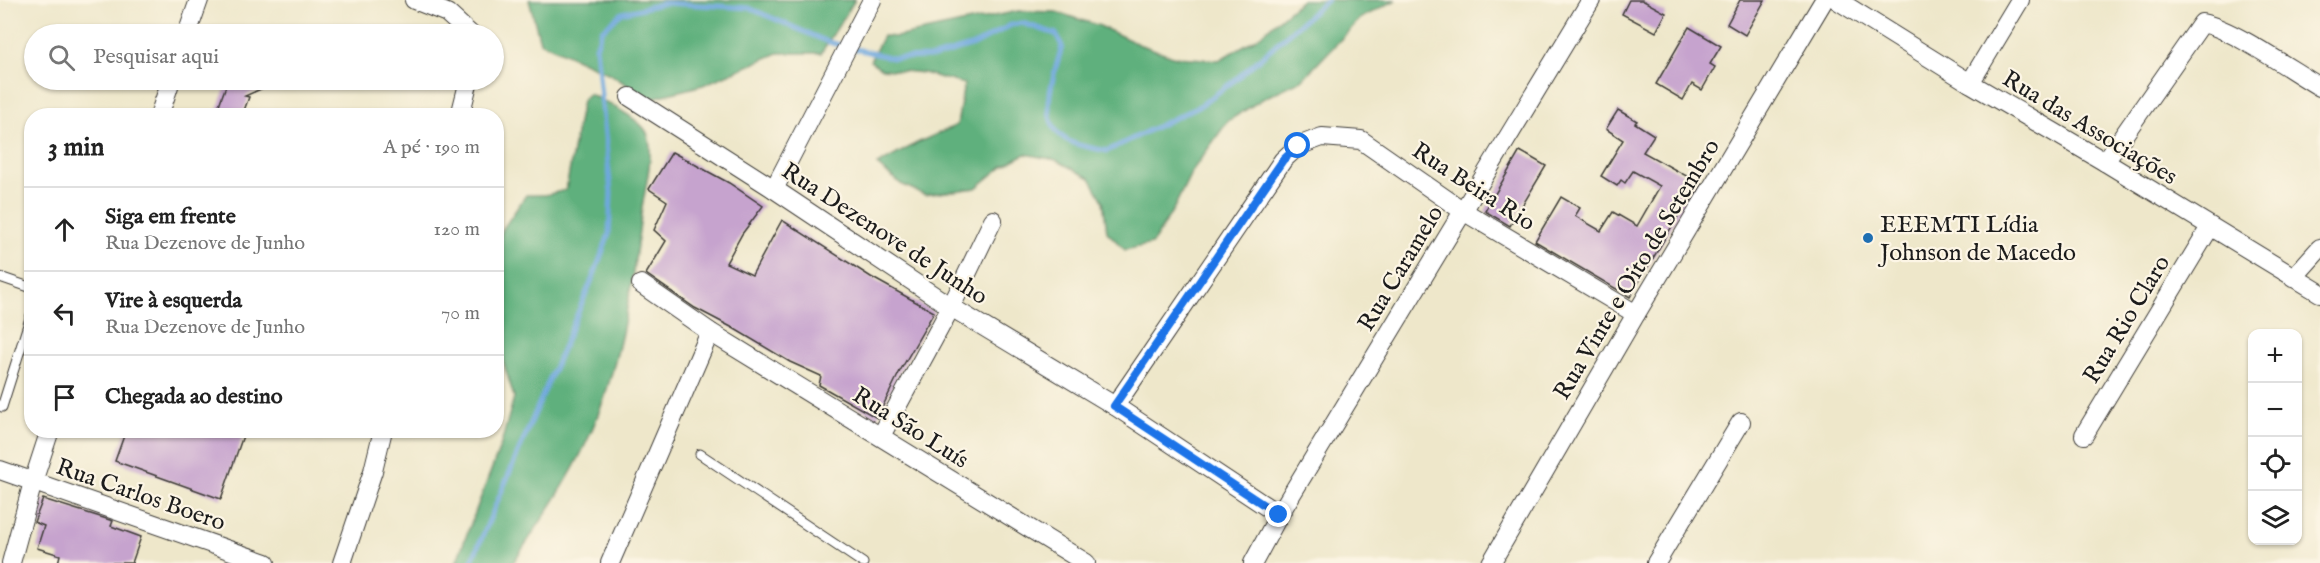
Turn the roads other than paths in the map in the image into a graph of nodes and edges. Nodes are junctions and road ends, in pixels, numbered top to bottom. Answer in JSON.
{"nodes":[{"id":1,"x":199,"y":0,"type":"edge"},
{"id":2,"x":414,"y":0,"type":"edge"},
{"id":3,"x":872,"y":0,"type":"edge"},
{"id":4,"x":1591,"y":0,"type":"edge"},
{"id":5,"x":1824,"y":0,"type":"edge"},
{"id":6,"x":1837,"y":0,"type":"edge"},
{"id":7,"x":2020,"y":0,"type":"edge"},
{"id":8,"x":191,"y":24,"type":"edge"},
{"id":9,"x":459,"y":24,"type":"edge"},
{"id":10,"x":1970,"y":83,"type":"junction"},
{"id":11,"x":2320,"y":87,"type":"edge"},
{"id":12,"x":168,"y":90,"type":"edge"},
{"id":13,"x":466,"y":90,"type":"edge"},
{"id":14,"x":630,"y":98,"type":"dead end"},
{"id":15,"x":162,"y":108,"type":"edge"},
{"id":16,"x":462,"y":108,"type":"edge"},
{"id":17,"x":2105,"y":162,"type":"junction"},
{"id":18,"x":774,"y":189,"type":"junction"},
{"id":19,"x":1463,"y":211,"type":"junction"},
{"id":20,"x":993,"y":220,"type":"dead end"},
{"id":21,"x":2210,"y":227,"type":"junction"},
{"id":22,"x":2320,"y":248,"type":"edge"},
{"id":23,"x":0,"y":277,"type":"edge"},
{"id":24,"x":2293,"y":278,"type":"junction"},
{"id":25,"x":641,"y":284,"type":"dead end"},
{"id":26,"x":24,"y":285,"type":"edge"},
{"id":27,"x":2320,"y":293,"type":"edge"},
{"id":28,"x":951,"y":307,"type":"junction"},
{"id":29,"x":1636,"y":314,"type":"junction"},
{"id":30,"x":710,"y":332,"type":"junction"},
{"id":31,"x":24,"y":338,"type":"edge"},
{"id":32,"x":1114,"y":406,"type":"junction"},
{"id":33,"x":2,"y":408,"type":"dead end"},
{"id":34,"x":1741,"y":422,"type":"dead end"},
{"id":35,"x":2084,"y":435,"type":"dead end"},
{"id":36,"x":880,"y":436,"type":"junction"},
{"id":37,"x":47,"y":438,"type":"edge"},
{"id":38,"x":381,"y":438,"type":"edge"},
{"id":39,"x":700,"y":454,"type":"dead end"},
{"id":40,"x":0,"y":470,"type":"edge"},
{"id":41,"x":33,"y":482,"type":"junction"},
{"id":42,"x":1279,"y":515,"type":"junction"},
{"id":43,"x":11,"y":563,"type":"edge"},
{"id":44,"x":266,"y":563,"type":"edge"},
{"id":45,"x":342,"y":563,"type":"edge"},
{"id":46,"x":610,"y":563,"type":"edge"},
{"id":47,"x":863,"y":563,"type":"edge"},
{"id":48,"x":1086,"y":563,"type":"edge"},
{"id":49,"x":1254,"y":563,"type":"edge"},
{"id":50,"x":1491,"y":563,"type":"edge"},
{"id":51,"x":1656,"y":563,"type":"edge"}],
"edges":[{"from":1,"to":8,"type":"street"},
{"from":2,"to":9,"type":"street"},
{"from":3,"to":18,"type":"street"},
{"from":4,"to":19,"type":"street","name":"Rua Caramelo"},
{"from":5,"to":29,"type":"street","name":"Rua Vinte e Oito de Setembro"},
{"from":6,"to":10,"type":"street","name":"Rua das Associações"},
{"from":7,"to":10,"type":"street"},
{"from":10,"to":17,"type":"street","name":"Rua das Associações"},
{"from":11,"to":17,"type":"street"},
{"from":12,"to":15,"type":"street"},
{"from":13,"to":16,"type":"street"},
{"from":14,"to":18,"type":"street","name":"Rua Dezenove de Junho"},
{"from":17,"to":21,"type":"street","name":"Rua das Associações"},
{"from":18,"to":28,"type":"street","name":"Rua Dezenove de Junho"},
{"from":19,"to":29,"type":"street","name":"Rua Beira Rio"},
{"from":19,"to":32,"type":"street","name":"Rua Beira Rio"},
{"from":19,"to":42,"type":"street","name":"Rua Caramelo"},
{"from":20,"to":28,"type":"street"},
{"from":21,"to":24,"type":"street","name":"Rua das Associações"},
{"from":21,"to":35,"type":"street","name":"Rua Rio Claro"},
{"from":22,"to":24,"type":"street"},
{"from":23,"to":26,"type":"lane"},
{"from":24,"to":27,"type":"street","name":"Rua das Associações"},
{"from":25,"to":30,"type":"street","name":"Rua São Luís"},
{"from":28,"to":32,"type":"street","name":"Rua Dezenove de Junho"},
{"from":28,"to":36,"type":"street"},
{"from":29,"to":50,"type":"street","name":"Rua Vinte e Oito de Setembro"},
{"from":30,"to":36,"type":"street","name":"Rua São Luís"},
{"from":30,"to":46,"type":"street"},
{"from":31,"to":33,"type":"lane"},
{"from":32,"to":42,"type":"street","name":"Rua Dezenove de Junho"},
{"from":34,"to":51,"type":"street"},
{"from":36,"to":48,"type":"street","name":"Rua São Luís"},
{"from":37,"to":41,"type":"street"},
{"from":38,"to":45,"type":"street"},
{"from":39,"to":47,"type":"lane"},
{"from":40,"to":41,"type":"street","name":"Rua Carlos Boero"},
{"from":41,"to":43,"type":"street"},
{"from":41,"to":44,"type":"street","name":"Rua Carlos Boero"},
{"from":42,"to":49,"type":"street","name":"Rua Caramelo"}]}
